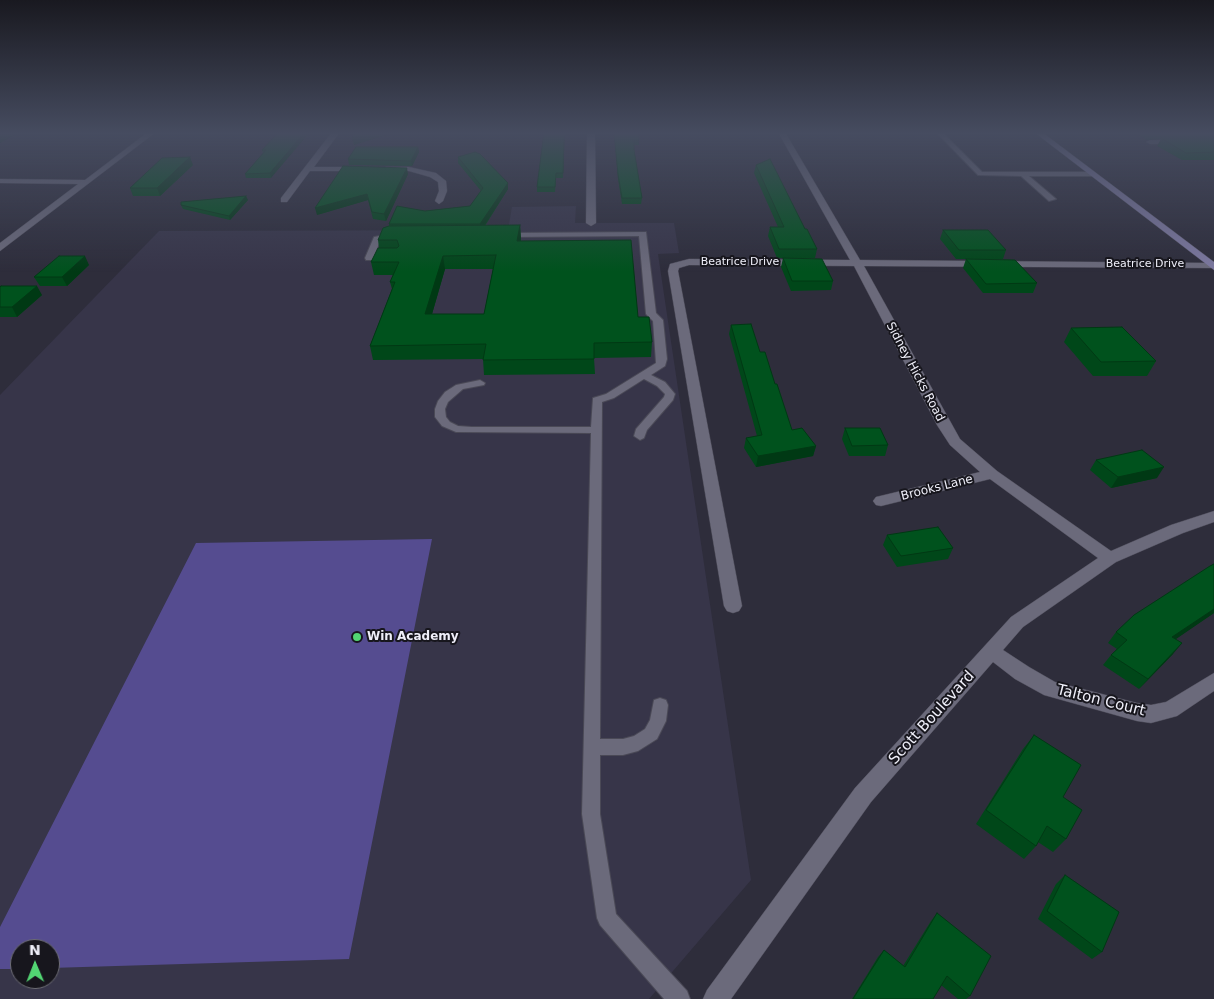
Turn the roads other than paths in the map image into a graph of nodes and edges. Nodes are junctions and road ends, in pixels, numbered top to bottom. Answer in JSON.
{"nodes":[{"id":1,"x":91,"y":179,"type":"edge"},
{"id":2,"x":300,"y":179,"type":"edge"},
{"id":3,"x":438,"y":179,"type":"edge"},
{"id":4,"x":591,"y":179,"type":"edge"},
{"id":5,"x":808,"y":179,"type":"edge"},
{"id":6,"x":1028,"y":179,"type":"edge"},
{"id":7,"x":1098,"y":179,"type":"edge"},
{"id":8,"x":0,"y":181,"type":"edge"},
{"id":9,"x":87,"y":182,"type":"junction"},
{"id":10,"x":1052,"y":199,"type":"dead end"},
{"id":11,"x":284,"y":200,"type":"dead end"},
{"id":12,"x":439,"y":201,"type":"dead end"},
{"id":13,"x":591,"y":223,"type":"joint"},
{"id":14,"x":591,"y":234,"type":"junction"},
{"id":15,"x":400,"y":235,"type":"edge"},
{"id":16,"x":496,"y":235,"type":"edge"},
{"id":17,"x":0,"y":248,"type":"edge"},
{"id":18,"x":397,"y":258,"type":"edge"},
{"id":19,"x":857,"y":263,"type":"junction"},
{"id":20,"x":1212,"y":266,"type":"edge"},
{"id":21,"x":644,"y":375,"type":"junction"},
{"id":22,"x":480,"y":383,"type":"dead end"},
{"id":23,"x":595,"y":430,"type":"junction"},
{"id":24,"x":640,"y":436,"type":"dead end"},
{"id":25,"x":992,"y":474,"type":"junction"},
{"id":26,"x":881,"y":501,"type":"dead end"},
{"id":27,"x":1214,"y":516,"type":"edge"},
{"id":28,"x":1110,"y":558,"type":"junction"},
{"id":29,"x":733,"y":606,"type":"dead end"},
{"id":30,"x":991,"y":651,"type":"junction"},
{"id":31,"x":1214,"y":681,"type":"edge"},
{"id":32,"x":660,"y":705,"type":"dead end"},
{"id":33,"x":591,"y":747,"type":"junction"},
{"id":34,"x":679,"y":999,"type":"edge"},
{"id":35,"x":716,"y":999,"type":"edge"}],
"edges":[{"from":1,"to":9,"type":"street"},
{"from":2,"to":11,"type":"street"},
{"from":3,"to":12,"type":"street"},
{"from":4,"to":13,"type":"street"},
{"from":5,"to":19,"type":"street","name":"Sidney Hicks Road"},
{"from":6,"to":10,"type":"lane"},
{"from":7,"to":20,"type":"street"},
{"from":8,"to":9,"type":"street"},
{"from":9,"to":17,"type":"street"},
{"from":13,"to":14,"type":"lane"},
{"from":14,"to":16,"type":"lane"},
{"from":14,"to":21,"type":"lane"},
{"from":15,"to":18,"type":"lane"},
{"from":19,"to":20,"type":"street","name":"Beatrice Drive"},
{"from":19,"to":25,"type":"street","name":"Sidney Hicks Road"},
{"from":19,"to":29,"type":"street","name":"Beatrice Drive"},
{"from":21,"to":23,"type":"lane"},
{"from":21,"to":24,"type":"lane"},
{"from":22,"to":23,"type":"lane"},
{"from":23,"to":33,"type":"lane"},
{"from":25,"to":26,"type":"street","name":"Brooks Lane"},
{"from":25,"to":28,"type":"street","name":"Sidney Hicks Road"},
{"from":27,"to":28,"type":"street","name":"Scott Boulevard"},
{"from":28,"to":30,"type":"street","name":"Scott Boulevard"},
{"from":30,"to":31,"type":"street","name":"Talton Court"},
{"from":30,"to":35,"type":"street","name":"Scott Boulevard"},
{"from":32,"to":33,"type":"lane"},
{"from":33,"to":34,"type":"lane"}]}
